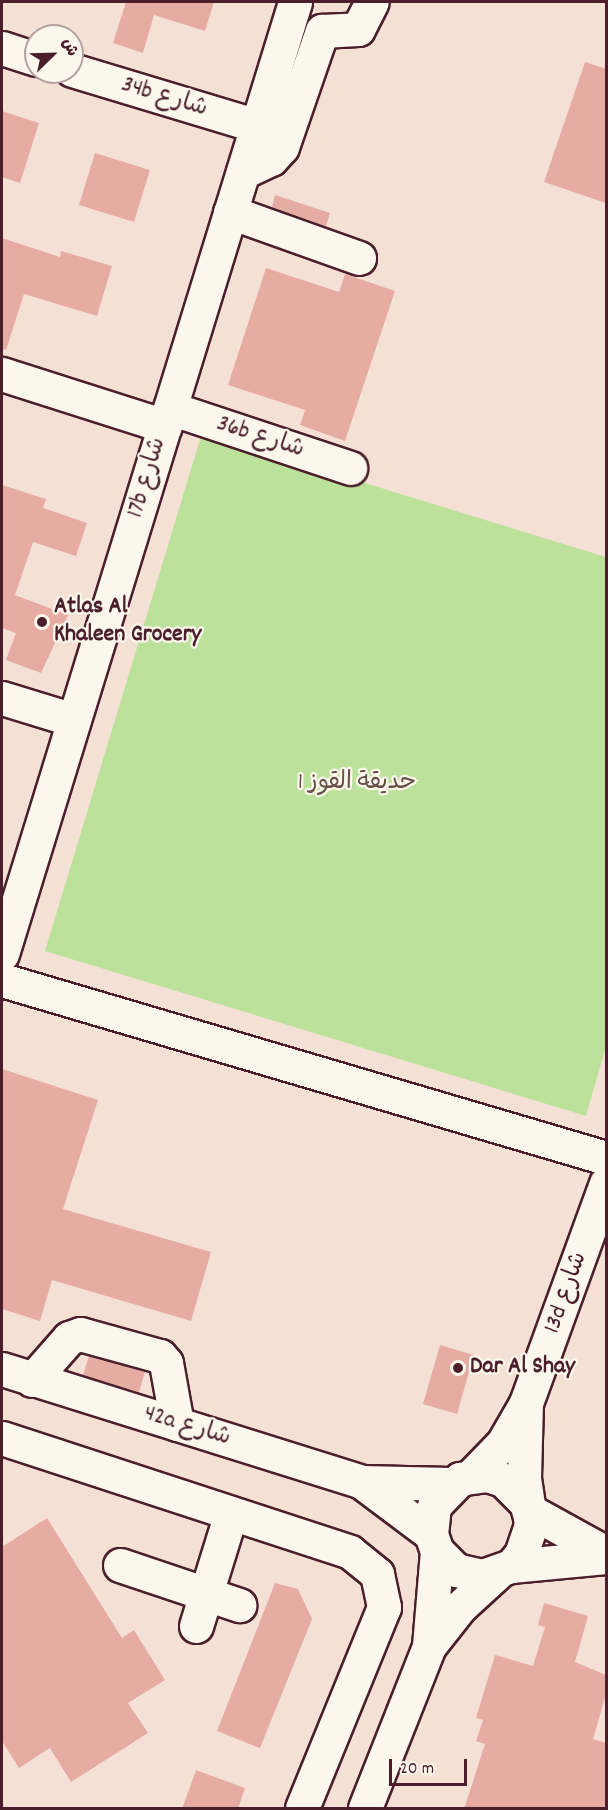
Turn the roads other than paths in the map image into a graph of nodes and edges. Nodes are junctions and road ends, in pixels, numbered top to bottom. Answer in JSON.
{"nodes":[{"id":1,"x":295,"y":2,"type":"edge"},
{"id":2,"x":372,"y":2,"type":"edge"},
{"id":3,"x":2,"y":48,"type":"edge"},
{"id":4,"x":24,"y":54,"type":"edge"},
{"id":5,"x":84,"y":74,"type":"edge"},
{"id":6,"x":257,"y":126,"type":"junction"},
{"id":7,"x":243,"y":172,"type":"junction"},
{"id":8,"x":230,"y":212,"type":"junction"},
{"id":9,"x":359,"y":258,"type":"dead end"},
{"id":10,"x":2,"y":374,"type":"edge"},
{"id":11,"x":167,"y":417,"type":"junction"},
{"id":12,"x":350,"y":468,"type":"dead end"},
{"id":13,"x":2,"y":698,"type":"edge"},
{"id":14,"x":74,"y":720,"type":"junction"},
{"id":15,"x":2,"y":954,"type":"edge"},
{"id":16,"x":2,"y":980,"type":"edge"},
{"id":17,"x":606,"y":1158,"type":"edge"},
{"id":18,"x":604,"y":1198,"type":"edge"},
{"id":19,"x":12,"y":1374,"type":"edge"},
{"id":20,"x":526,"y":1403,"type":"junction"},
{"id":21,"x":177,"y":1424,"type":"junction"},
{"id":22,"x":2,"y":1438,"type":"edge"},
{"id":23,"x":461,"y":1480,"type":"junction"},
{"id":24,"x":362,"y":1482,"type":"junction"},
{"id":25,"x":527,"y":1507,"type":"junction"},
{"id":26,"x":231,"y":1513,"type":"junction"},
{"id":27,"x":434,"y":1542,"type":"junction"},
{"id":28,"x":606,"y":1555,"type":"edge"},
{"id":29,"x":120,"y":1565,"type":"dead end"},
{"id":30,"x":503,"y":1570,"type":"junction"},
{"id":31,"x":206,"y":1594,"type":"junction"},
{"id":32,"x":239,"y":1605,"type":"dead end"},
{"id":33,"x":196,"y":1626,"type":"dead end"},
{"id":34,"x":429,"y":1646,"type":"junction"},
{"id":35,"x":302,"y":1809,"type":"edge"},
{"id":36,"x":365,"y":1809,"type":"edge"}],
"edges":[{"from":1,"to":6,"type":"street","name":"17b شارع"},
{"from":2,"to":7,"type":"street"},
{"from":3,"to":4,"type":"street"},
{"from":5,"to":6,"type":"street","name":"34b شارع"},
{"from":6,"to":7,"type":"street","name":"17b شارع"},
{"from":7,"to":8,"type":"street","name":"17b شارع"},
{"from":8,"to":9,"type":"street"},
{"from":8,"to":11,"type":"street","name":"17b شارع"},
{"from":10,"to":11,"type":"street","name":"36b شارع"},
{"from":11,"to":12,"type":"street","name":"36b شارع"},
{"from":11,"to":14,"type":"street","name":"17b شارع"},
{"from":13,"to":14,"type":"street"},
{"from":14,"to":15,"type":"street","name":"17b شارع"},
{"from":16,"to":17,"type":"street"},
{"from":18,"to":20,"type":"street","name":"13d شارع"},
{"from":19,"to":21,"type":"street","name":"42a شارع"},
{"from":19,"to":21,"type":"street"},
{"from":20,"to":23,"type":"street","name":"13d شارع"},
{"from":20,"to":25,"type":"street","name":"13d شارع"},
{"from":21,"to":24,"type":"street","name":"42a شارع"},
{"from":22,"to":26,"type":"street"},
{"from":23,"to":24,"type":"street","name":"42a شارع"},
{"from":23,"to":25,"type":"street"},
{"from":23,"to":27,"type":"street"},
{"from":24,"to":27,"type":"street","name":"42a شارع"},
{"from":25,"to":28,"type":"street"},
{"from":25,"to":30,"type":"street"},
{"from":26,"to":31,"type":"street"},
{"from":26,"to":35,"type":"street"},
{"from":27,"to":30,"type":"street"},
{"from":27,"to":34,"type":"street"},
{"from":28,"to":30,"type":"street"},
{"from":29,"to":31,"type":"street"},
{"from":30,"to":34,"type":"street"},
{"from":31,"to":32,"type":"street"},
{"from":31,"to":33,"type":"street"},
{"from":34,"to":36,"type":"street"}]}
